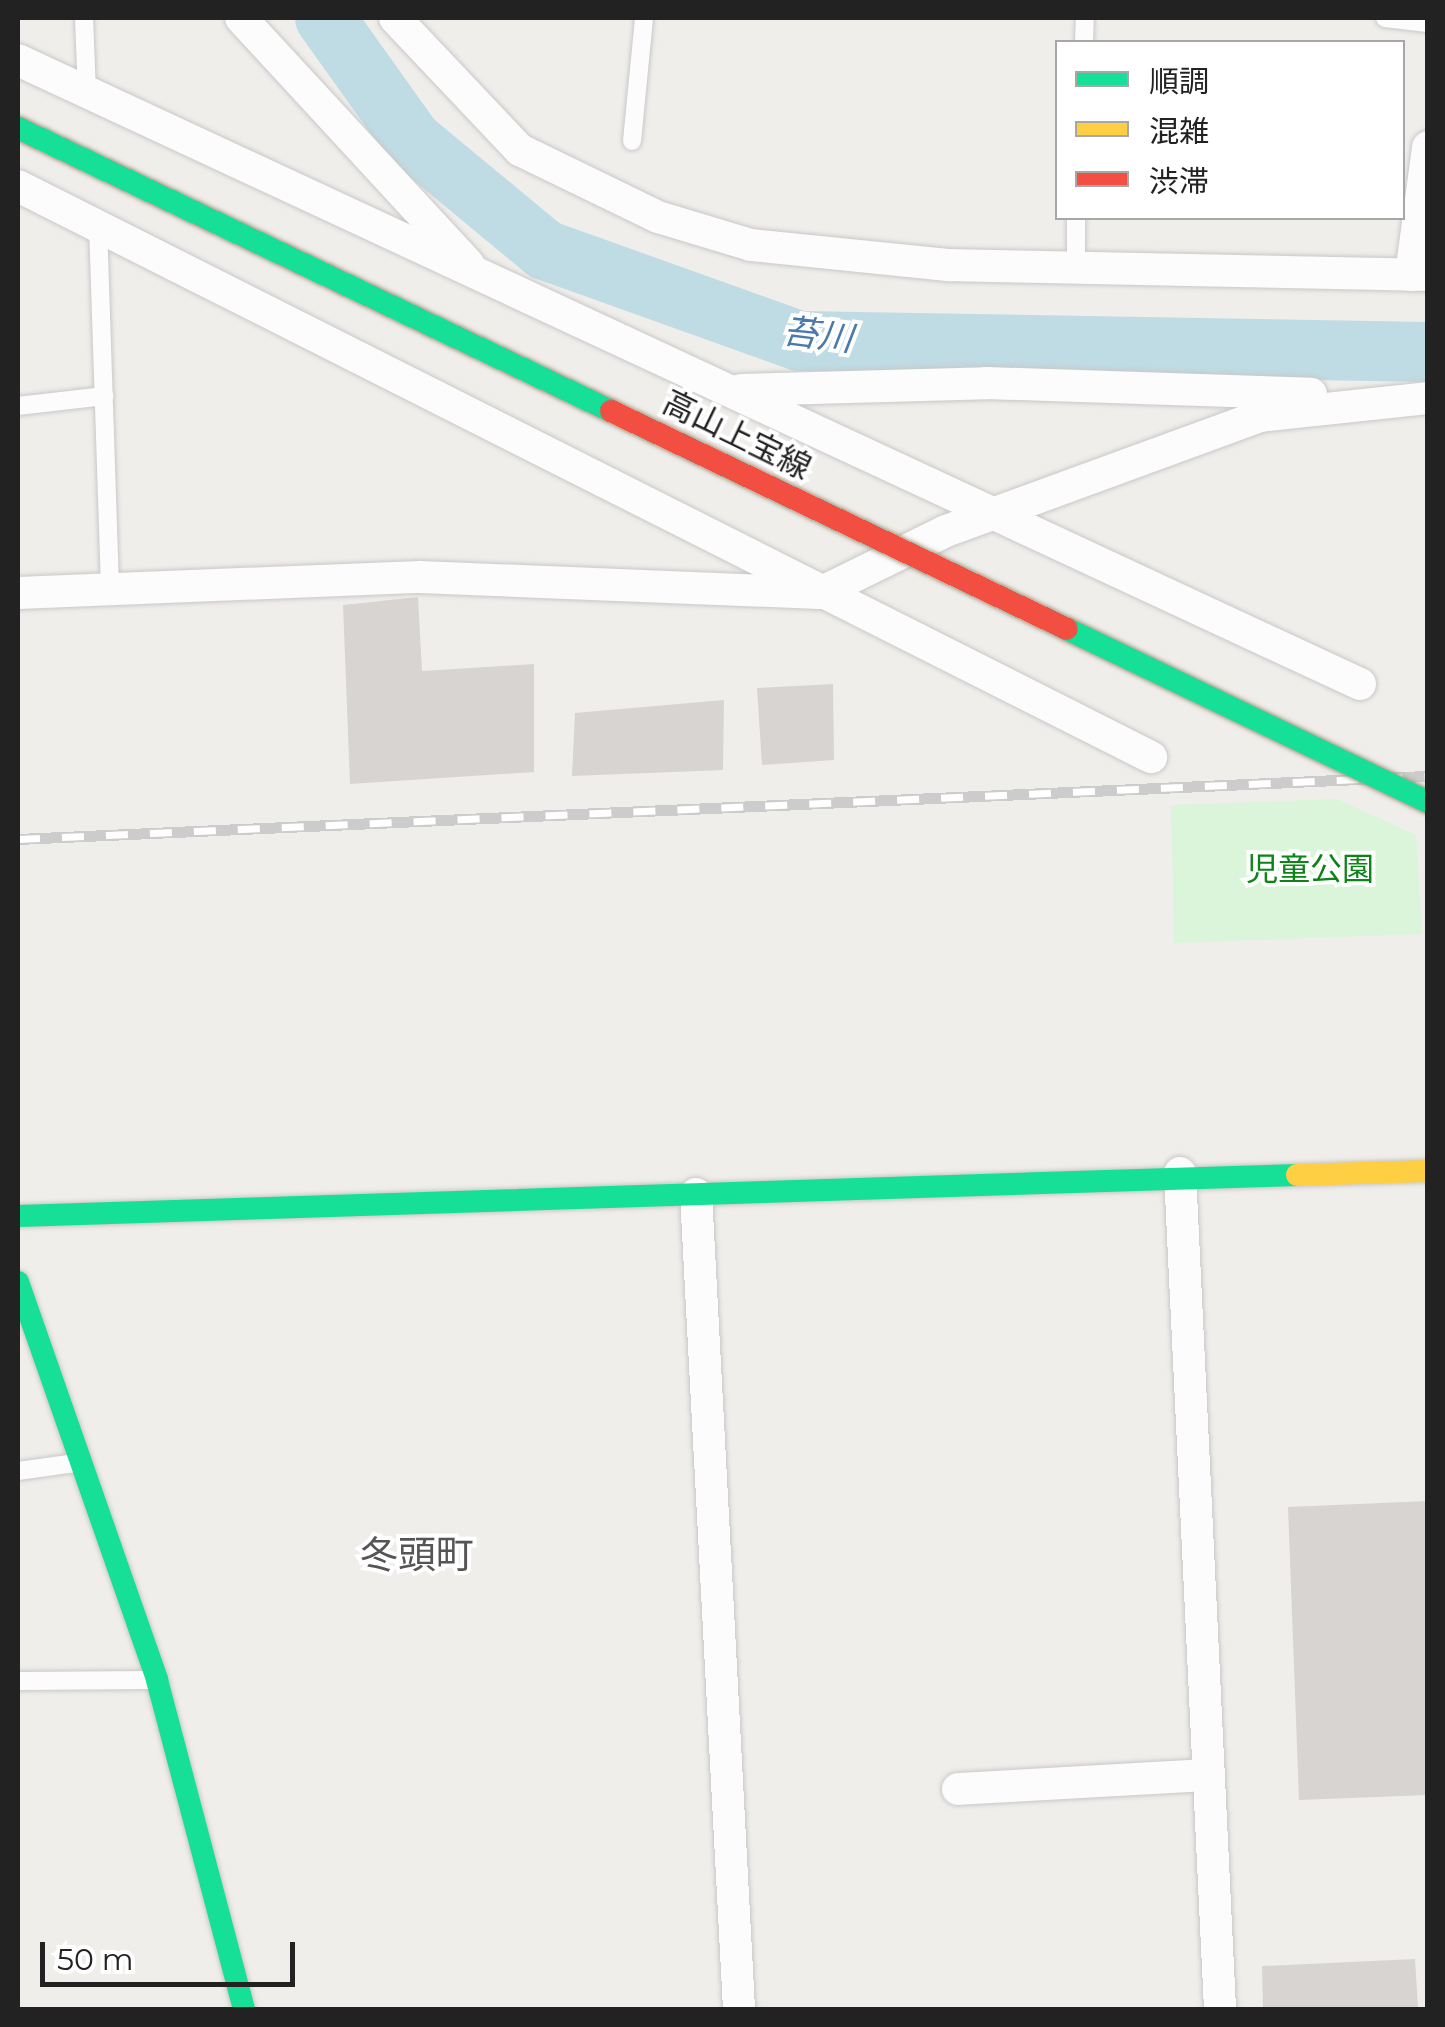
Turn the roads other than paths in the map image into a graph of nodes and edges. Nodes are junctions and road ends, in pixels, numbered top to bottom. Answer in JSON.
{"nodes":[{"id":1,"x":84,"y":18,"type":"edge"},
{"id":2,"x":241,"y":18,"type":"edge"},
{"id":3,"x":395,"y":18,"type":"edge"},
{"id":4,"x":644,"y":18,"type":"edge"},
{"id":5,"x":1384,"y":18,"type":"edge"},
{"id":6,"x":1428,"y":23,"type":"edge"},
{"id":7,"x":18,"y":60,"type":"edge"},
{"id":8,"x":87,"y":94,"type":"junction"},
{"id":9,"x":18,"y":128,"type":"edge"},
{"id":10,"x":91,"y":129,"type":"dead end"},
{"id":11,"x":632,"y":141,"type":"dead end"},
{"id":12,"x":1428,"y":148,"type":"edge"},
{"id":13,"x":18,"y":186,"type":"edge"},
{"id":14,"x":97,"y":209,"type":"junction"},
{"id":15,"x":1076,"y":220,"type":"edge"},
{"id":16,"x":1076,"y":269,"type":"junction"},
{"id":17,"x":476,"y":274,"type":"junction"},
{"id":18,"x":1419,"y":275,"type":"edge"},
{"id":19,"x":736,"y":390,"type":"junction"},
{"id":20,"x":104,"y":396,"type":"junction"},
{"id":21,"x":1388,"y":396,"type":"junction"},
{"id":22,"x":1428,"y":398,"type":"edge"},
{"id":23,"x":18,"y":406,"type":"edge"},
{"id":24,"x":992,"y":514,"type":"junction"},
{"id":25,"x":110,"y":590,"type":"junction"},
{"id":26,"x":18,"y":593,"type":"edge"},
{"id":27,"x":820,"y":593,"type":"junction"},
{"id":28,"x":1360,"y":684,"type":"dead end"},
{"id":29,"x":1151,"y":757,"type":"dead end"},
{"id":30,"x":1428,"y":802,"type":"edge"},
{"id":31,"x":1428,"y":1170,"type":"edge"},
{"id":32,"x":1180,"y":1173,"type":"junction"},
{"id":33,"x":696,"y":1194,"type":"junction"},
{"id":34,"x":18,"y":1216,"type":"edge"},
{"id":35,"x":18,"y":1282,"type":"edge"},
{"id":36,"x":86,"y":1461,"type":"junction"},
{"id":37,"x":18,"y":1472,"type":"edge"},
{"id":38,"x":157,"y":1680,"type":"junction"},
{"id":39,"x":18,"y":1681,"type":"edge"},
{"id":40,"x":1209,"y":1775,"type":"junction"},
{"id":41,"x":958,"y":1789,"type":"dead end"},
{"id":42,"x":244,"y":2010,"type":"edge"},
{"id":43,"x":739,"y":2010,"type":"edge"},
{"id":44,"x":1220,"y":2010,"type":"edge"}],
"edges":[{"from":1,"to":8,"type":"lane"},
{"from":2,"to":17,"type":"street"},
{"from":3,"to":16,"type":"street"},
{"from":4,"to":11,"type":"lane"},
{"from":5,"to":6,"type":"lane"},
{"from":7,"to":8,"type":"street"},
{"from":8,"to":10,"type":"street"},
{"from":8,"to":17,"type":"street"},
{"from":9,"to":30,"type":"street","name":"高山上宝線","bridge":true},
{"from":12,"to":18,"type":"street"},
{"from":13,"to":14,"type":"street"},
{"from":14,"to":20,"type":"lane"},
{"from":14,"to":27,"type":"street"},
{"from":15,"to":16,"type":"lane"},
{"from":16,"to":18,"type":"street"},
{"from":17,"to":19,"type":"street"},
{"from":19,"to":21,"type":"street"},
{"from":19,"to":24,"type":"street"},
{"from":20,"to":23,"type":"lane"},
{"from":20,"to":25,"type":"lane"},
{"from":21,"to":22,"type":"street"},
{"from":21,"to":24,"type":"street"},
{"from":24,"to":27,"type":"street"},
{"from":24,"to":28,"type":"street"},
{"from":25,"to":26,"type":"street"},
{"from":25,"to":27,"type":"street"},
{"from":27,"to":29,"type":"street"},
{"from":31,"to":32,"type":"street"},
{"from":32,"to":33,"type":"street"},
{"from":32,"to":40,"type":"street"},
{"from":33,"to":34,"type":"street"},
{"from":33,"to":43,"type":"street"},
{"from":35,"to":36,"type":"street"},
{"from":36,"to":37,"type":"lane"},
{"from":36,"to":38,"type":"street"},
{"from":38,"to":39,"type":"lane"},
{"from":38,"to":42,"type":"street"},
{"from":40,"to":41,"type":"street"},
{"from":40,"to":44,"type":"street"}]}
